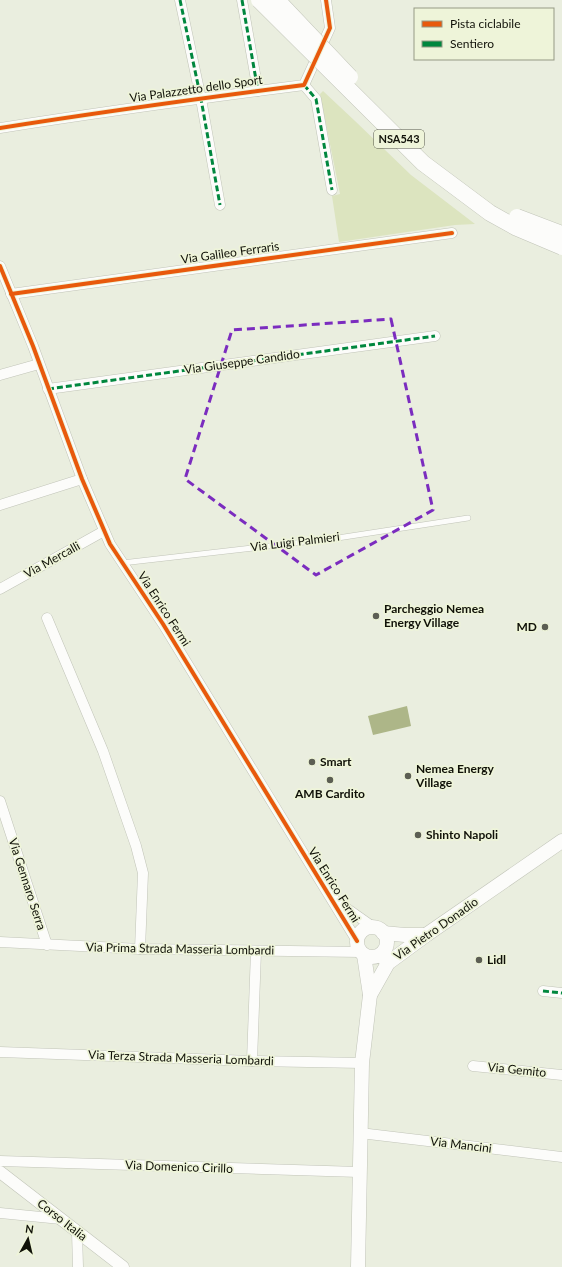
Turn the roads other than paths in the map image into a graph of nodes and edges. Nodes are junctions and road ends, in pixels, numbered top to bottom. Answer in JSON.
{"nodes":[{"id":1,"x":180,"y":0,"type":"edge"},
{"id":2,"x":242,"y":0,"type":"edge"},
{"id":3,"x":259,"y":0,"type":"edge"},
{"id":4,"x":277,"y":0,"type":"edge"},
{"id":5,"x":326,"y":0,"type":"edge"},
{"id":6,"x":304,"y":85,"type":"junction"},
{"id":7,"x":258,"y":91,"type":"junction"},
{"id":8,"x":201,"y":99,"type":"junction"},
{"id":9,"x":0,"y":128,"type":"edge"},
{"id":10,"x":332,"y":190,"type":"dead end"},
{"id":11,"x":220,"y":205,"type":"dead end"},
{"id":12,"x":452,"y":233,"type":"dead end"},
{"id":13,"x":562,"y":234,"type":"edge"},
{"id":14,"x":562,"y":247,"type":"edge"},
{"id":15,"x":0,"y":268,"type":"edge"},
{"id":16,"x":11,"y":294,"type":"junction"},
{"id":17,"x":435,"y":336,"type":"dead end"},
{"id":18,"x":39,"y":364,"type":"junction"},
{"id":19,"x":0,"y":375,"type":"edge"},
{"id":20,"x":48,"y":389,"type":"junction"},
{"id":21,"x":82,"y":480,"type":"junction"},
{"id":22,"x":0,"y":504,"type":"edge"},
{"id":23,"x":468,"y":518,"type":"dead end"},
{"id":24,"x":104,"y":531,"type":"junction"},
{"id":25,"x":122,"y":563,"type":"junction"},
{"id":26,"x":0,"y":589,"type":"edge"},
{"id":27,"x":47,"y":618,"type":"dead end"},
{"id":28,"x":0,"y":801,"type":"edge"},
{"id":29,"x":562,"y":841,"type":"edge"},
{"id":30,"x":328,"y":894,"type":"junction"},
{"id":31,"x":378,"y":930,"type":"junction"},
{"id":32,"x":426,"y":935,"type":"junction"},
{"id":33,"x":0,"y":942,"type":"edge"},
{"id":34,"x":48,"y":945,"type":"junction"},
{"id":35,"x":140,"y":949,"type":"junction"},
{"id":36,"x":256,"y":951,"type":"junction"},
{"id":37,"x":372,"y":953,"type":"junction"},
{"id":38,"x":543,"y":991,"type":"dead end"},
{"id":39,"x":562,"y":993,"type":"edge"},
{"id":40,"x":370,"y":995,"type":"junction"},
{"id":41,"x":0,"y":1052,"type":"edge"},
{"id":42,"x":252,"y":1061,"type":"junction"},
{"id":43,"x":362,"y":1062,"type":"junction"},
{"id":44,"x":473,"y":1066,"type":"dead end"},
{"id":45,"x":562,"y":1075,"type":"edge"},
{"id":46,"x":360,"y":1133,"type":"junction"},
{"id":47,"x":562,"y":1157,"type":"edge"},
{"id":48,"x":0,"y":1161,"type":"edge"},
{"id":49,"x":0,"y":1172,"type":"edge"},
{"id":50,"x":359,"y":1172,"type":"junction"},
{"id":51,"x":0,"y":1213,"type":"edge"},
{"id":52,"x":61,"y":1219,"type":"junction"},
{"id":53,"x":77,"y":1232,"type":"junction"},
{"id":54,"x":78,"y":1267,"type":"edge"},
{"id":55,"x":123,"y":1267,"type":"edge"},
{"id":56,"x":358,"y":1267,"type":"edge"}],
"edges":[{"from":1,"to":8,"type":"street"},
{"from":2,"to":7,"type":"street"},
{"from":3,"to":14,"type":"highway","number":"NSA543","bridge":true},
{"from":4,"to":13,"type":"highway","number":"NSA543","bridge":true},
{"from":5,"to":6,"type":"street"},
{"from":6,"to":7,"type":"street","name":"Via Palazzetto dello Sport"},
{"from":6,"to":10,"type":"street"},
{"from":7,"to":8,"type":"street","name":"Via Palazzetto dello Sport"},
{"from":8,"to":9,"type":"street","name":"Via Palazzetto dello Sport"},
{"from":8,"to":11,"type":"street"},
{"from":12,"to":16,"type":"street","name":"Via Galileo Ferraris"},
{"from":15,"to":16,"type":"street","name":"Via Enrico Fermi"},
{"from":16,"to":18,"type":"street","name":"Via Enrico Fermi"},
{"from":17,"to":20,"type":"street","name":"Via Giuseppe Candido"},
{"from":18,"to":19,"type":"street"},
{"from":18,"to":20,"type":"street","name":"Via Enrico Fermi"},
{"from":20,"to":21,"type":"street","name":"Via Enrico Fermi"},
{"from":21,"to":22,"type":"street"},
{"from":21,"to":24,"type":"street","name":"Via Enrico Fermi"},
{"from":23,"to":25,"type":"lane","name":"Via Luigi Palmieri"},
{"from":24,"to":25,"type":"street","name":"Via Enrico Fermi"},
{"from":24,"to":26,"type":"street","name":"Via Mercalli"},
{"from":25,"to":30,"type":"street","name":"Via Enrico Fermi"},
{"from":27,"to":35,"type":"street"},
{"from":28,"to":34,"type":"street","name":"Via Gennaro Serra"},
{"from":29,"to":32,"type":"main road","name":"Via Pietro Donadio"},
{"from":30,"to":31,"type":"street","name":"Via Enrico Fermi"},
{"from":30,"to":37,"type":"street","name":"Via Enrico Fermi"},
{"from":31,"to":32,"type":"main road"},
{"from":31,"to":37,"type":"main road"},
{"from":31,"to":37,"type":"main road"},
{"from":32,"to":37,"type":"main road","name":"Via Pietro Donadio"},
{"from":33,"to":34,"type":"street","name":"Via Prima Strada Masseria Lombardi"},
{"from":34,"to":35,"type":"street","name":"Via Prima Strada Masseria Lombardi"},
{"from":35,"to":36,"type":"street","name":"Via Prima Strada Masseria Lombardi"},
{"from":36,"to":37,"type":"street","name":"Via Prima Strada Masseria Lombardi"},
{"from":36,"to":42,"type":"street"},
{"from":37,"to":40,"type":"main road"},
{"from":37,"to":40,"type":"main road","name":"Via Pietro Donadio"},
{"from":38,"to":39,"type":"street"},
{"from":40,"to":43,"type":"main road","name":"Via Pietro Donadio"},
{"from":41,"to":42,"type":"street","name":"Via Terza Strada Masseria Lombardi"},
{"from":42,"to":43,"type":"street","name":"Via Terza Strada Masseria Lombardi"},
{"from":43,"to":46,"type":"main road","name":"Via Pietro Donadio"},
{"from":44,"to":45,"type":"street","name":"Via Gemito"},
{"from":46,"to":47,"type":"street","name":"Via Mancini"},
{"from":46,"to":50,"type":"main road","name":"Via Pietro Donadio"},
{"from":48,"to":50,"type":"street","name":"Via Domenico Cirillo"},
{"from":49,"to":52,"type":"street","name":"Corso Italia"},
{"from":50,"to":56,"type":"main road","name":"Via Pietro Donadio"},
{"from":51,"to":52,"type":"street"},
{"from":52,"to":53,"type":"street","name":"Corso Italia"},
{"from":53,"to":54,"type":"street"},
{"from":53,"to":55,"type":"street","name":"Corso Italia"}]}
